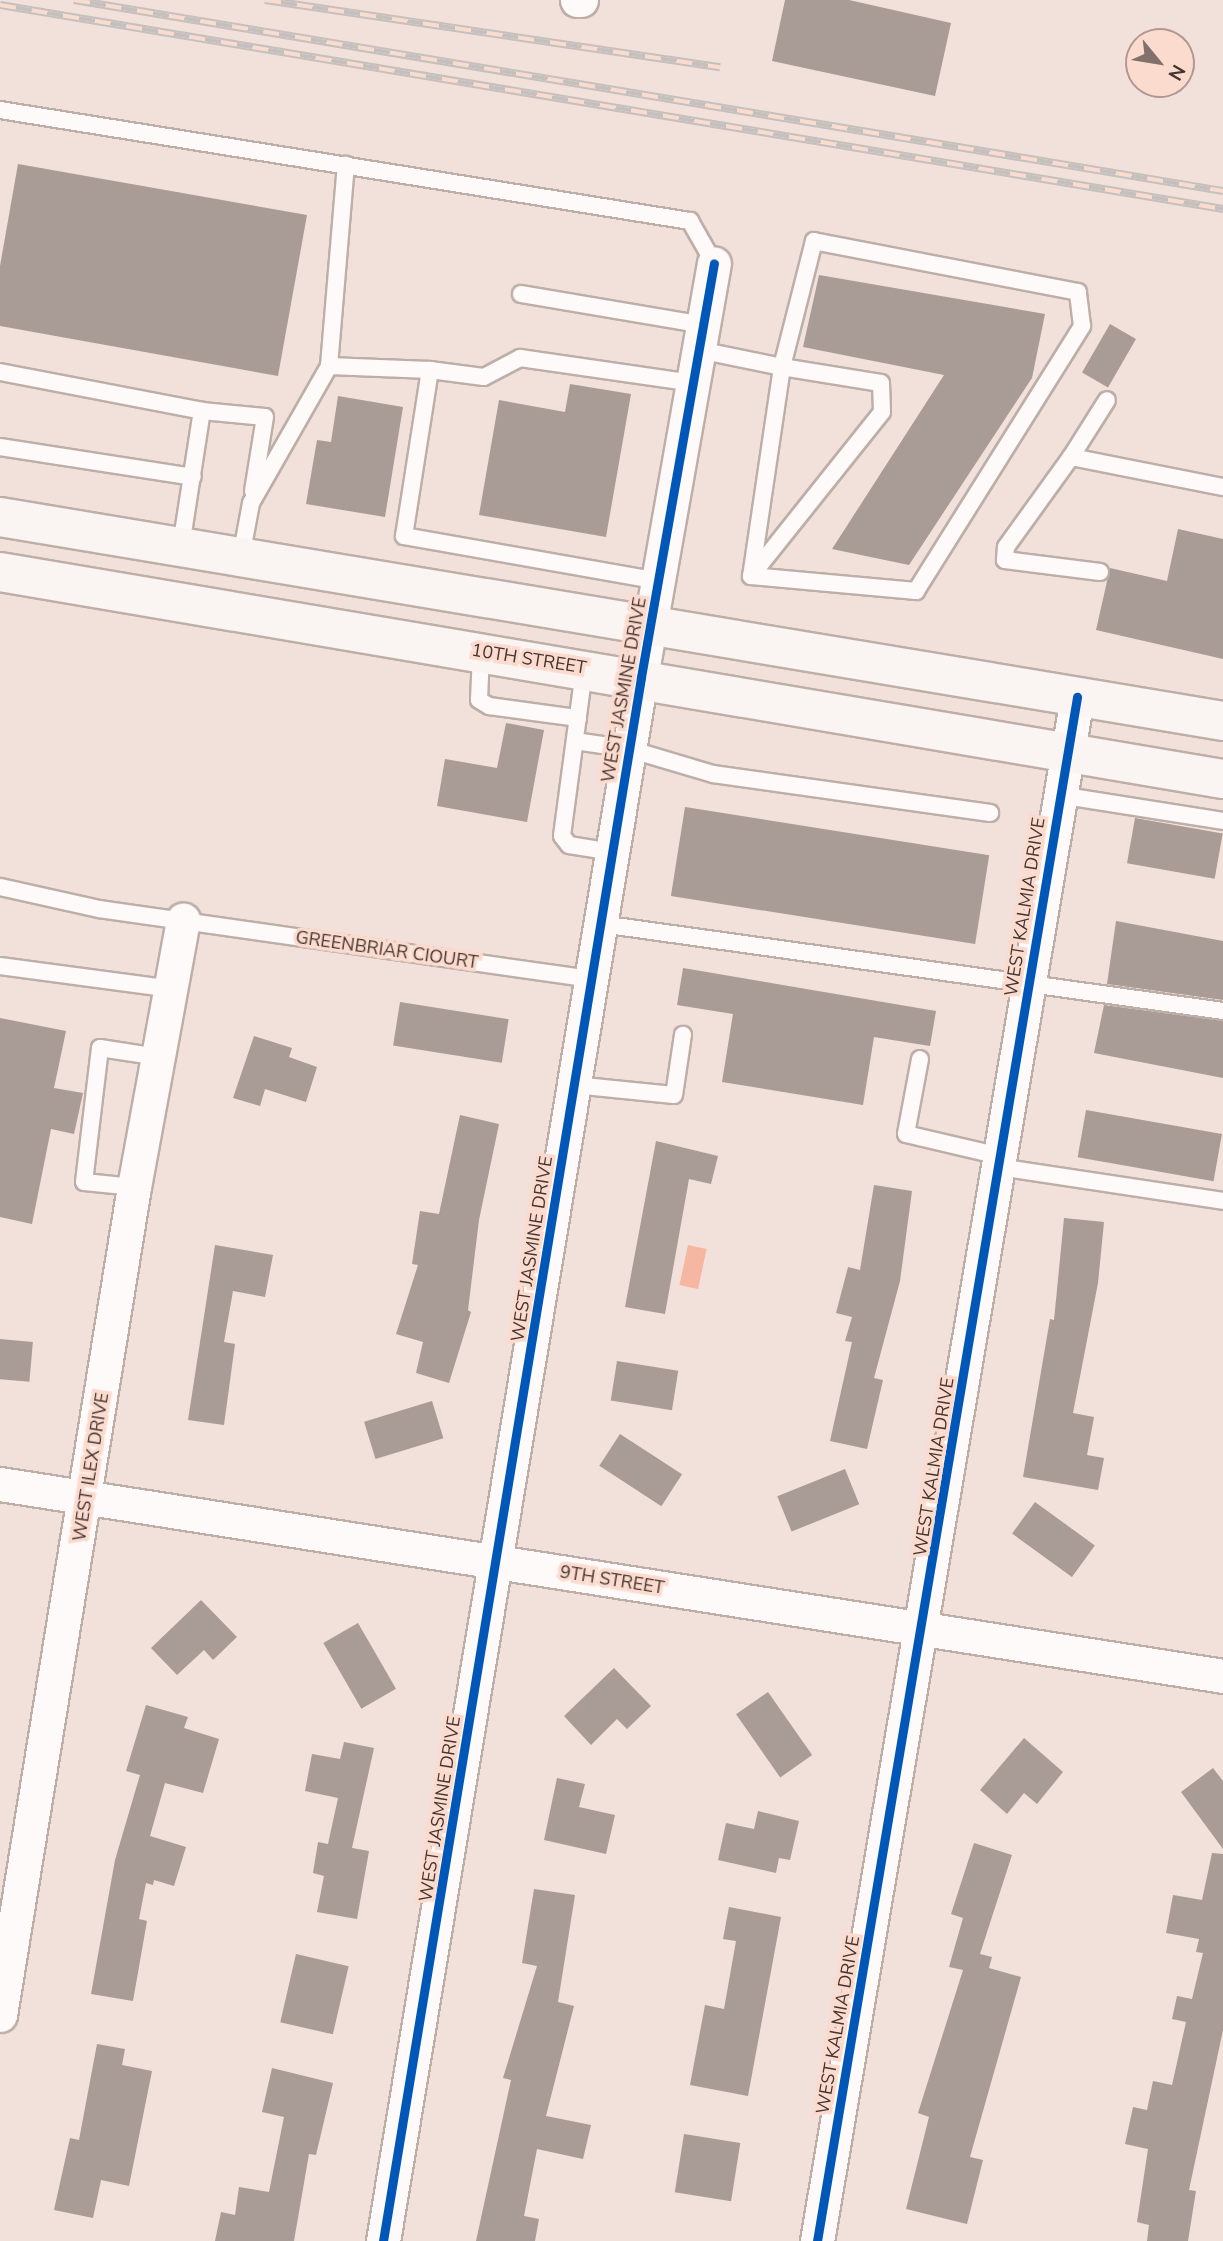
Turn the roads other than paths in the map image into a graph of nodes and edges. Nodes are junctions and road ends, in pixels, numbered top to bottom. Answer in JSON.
{"nodes":[{"id":1,"x":580,"y":0,"type":"edge"},
{"id":2,"x":596,"y":0,"type":"edge"},
{"id":3,"x":0,"y":110,"type":"edge"},
{"id":4,"x":346,"y":165,"type":"junction"},
{"id":5,"x":714,"y":263,"type":"joint"},
{"id":6,"x":521,"y":294,"type":"dead end"},
{"id":7,"x":701,"y":337,"type":"junction"},
{"id":8,"x":329,"y":366,"type":"junction"},
{"id":9,"x":782,"y":367,"type":"junction"},
{"id":10,"x":430,"y":370,"type":"junction"},
{"id":11,"x":0,"y":372,"type":"edge"},
{"id":12,"x":694,"y":383,"type":"junction"},
{"id":13,"x":1107,"y":400,"type":"dead end"},
{"id":14,"x":202,"y":411,"type":"junction"},
{"id":15,"x":0,"y":447,"type":"edge"},
{"id":16,"x":1071,"y":457,"type":"junction"},
{"id":17,"x":192,"y":477,"type":"junction"},
{"id":18,"x":1223,"y":486,"type":"edge"},
{"id":19,"x":251,"y":503,"type":"junction"},
{"id":20,"x":0,"y":517,"type":"edge"},
{"id":21,"x":181,"y":547,"type":"junction"},
{"id":22,"x":241,"y":557,"type":"junction"},
{"id":23,"x":0,"y":572,"type":"edge"},
{"id":24,"x":1100,"y":572,"type":"dead end"},
{"id":25,"x":751,"y":576,"type":"junction"},
{"id":26,"x":659,"y":581,"type":"junction"},
{"id":27,"x":651,"y":627,"type":"junction"},
{"id":28,"x":481,"y":652,"type":"junction"},
{"id":29,"x":584,"y":668,"type":"junction"},
{"id":30,"x":641,"y":677,"type":"junction"},
{"id":31,"x":1077,"y":697,"type":"junction"},
{"id":32,"x":578,"y":718,"type":"junction"},
{"id":33,"x":1223,"y":721,"type":"edge"},
{"id":34,"x":575,"y":741,"type":"junction"},
{"id":35,"x":629,"y":750,"type":"junction"},
{"id":36,"x":1066,"y":753,"type":"junction"},
{"id":37,"x":1223,"y":779,"type":"edge"},
{"id":38,"x":1059,"y":795,"type":"junction"},
{"id":39,"x":990,"y":813,"type":"dead end"},
{"id":40,"x":1223,"y":821,"type":"edge"},
{"id":41,"x":613,"y":852,"type":"junction"},
{"id":42,"x":0,"y":887,"type":"edge"},
{"id":43,"x":183,"y":919,"type":"junction"},
{"id":44,"x":601,"y":924,"type":"junction"},
{"id":45,"x":0,"y":966,"type":"edge"},
{"id":46,"x":592,"y":979,"type":"junction"},
{"id":47,"x":1029,"y":982,"type":"junction"},
{"id":48,"x":172,"y":989,"type":"junction"},
{"id":49,"x":1223,"y":1011,"type":"edge"},
{"id":50,"x":683,"y":1035,"type":"dead end"},
{"id":51,"x":159,"y":1057,"type":"junction"},
{"id":52,"x":920,"y":1059,"type":"dead end"},
{"id":53,"x":575,"y":1086,"type":"junction"},
{"id":54,"x":1000,"y":1161,"type":"junction"},
{"id":55,"x":134,"y":1187,"type":"junction"},
{"id":56,"x":1223,"y":1201,"type":"edge"},
{"id":57,"x":0,"y":1484,"type":"edge"},
{"id":58,"x":86,"y":1497,"type":"junction"},
{"id":59,"x":497,"y":1562,"type":"junction"},
{"id":60,"x":923,"y":1629,"type":"junction"},
{"id":61,"x":1223,"y":1676,"type":"edge"},
{"id":62,"x":0,"y":2015,"type":"edge"},
{"id":63,"x":383,"y":2241,"type":"edge"},
{"id":64,"x":817,"y":2241,"type":"edge"}],
"edges":[{"from":1,"to":2,"type":"lane"},
{"from":3,"to":4,"type":"lane"},
{"from":4,"to":5,"type":"lane"},
{"from":4,"to":8,"type":"lane"},
{"from":5,"to":7,"type":"street","name":"WEST JASMINE DRIVE"},
{"from":6,"to":7,"type":"lane"},
{"from":7,"to":9,"type":"lane"},
{"from":7,"to":12,"type":"street","name":"WEST JASMINE DRIVE"},
{"from":8,"to":10,"type":"lane"},
{"from":8,"to":19,"type":"lane"},
{"from":9,"to":25,"type":"lane"},
{"from":9,"to":25,"type":"lane"},
{"from":9,"to":25,"type":"lane"},
{"from":10,"to":12,"type":"lane"},
{"from":10,"to":26,"type":"lane"},
{"from":11,"to":14,"type":"lane"},
{"from":12,"to":26,"type":"street","name":"WEST JASMINE DRIVE"},
{"from":13,"to":16,"type":"lane"},
{"from":14,"to":17,"type":"lane"},
{"from":14,"to":19,"type":"lane"},
{"from":15,"to":17,"type":"lane"},
{"from":16,"to":18,"type":"lane"},
{"from":16,"to":24,"type":"lane"},
{"from":17,"to":21,"type":"lane"},
{"from":19,"to":22,"type":"lane"},
{"from":20,"to":21,"type":"main road"},
{"from":21,"to":22,"type":"main road"},
{"from":22,"to":27,"type":"main road"},
{"from":23,"to":28,"type":"main road","name":"10TH STREET"},
{"from":26,"to":27,"type":"street","name":"WEST JASMINE DRIVE"},
{"from":27,"to":30,"type":"street","name":"WEST JASMINE DRIVE"},
{"from":27,"to":31,"type":"main road"},
{"from":28,"to":29,"type":"main road","name":"10TH STREET"},
{"from":28,"to":32,"type":"lane"},
{"from":29,"to":30,"type":"main road","name":"10TH STREET"},
{"from":29,"to":32,"type":"lane"},
{"from":30,"to":35,"type":"street","name":"WEST JASMINE DRIVE"},
{"from":30,"to":36,"type":"main road","name":"10TH STREET"},
{"from":31,"to":33,"type":"main road"},
{"from":31,"to":36,"type":"street","name":"WEST KALMIA DRIVE"},
{"from":32,"to":34,"type":"lane"},
{"from":34,"to":35,"type":"lane"},
{"from":34,"to":41,"type":"lane"},
{"from":35,"to":39,"type":"lane"},
{"from":35,"to":41,"type":"street","name":"WEST JASMINE DRIVE"},
{"from":36,"to":37,"type":"main road","name":"10TH STREET"},
{"from":36,"to":38,"type":"street","name":"WEST KALMIA DRIVE"},
{"from":38,"to":40,"type":"lane"},
{"from":38,"to":47,"type":"street","name":"WEST KALMIA DRIVE"},
{"from":41,"to":44,"type":"street","name":"WEST JASMINE DRIVE"},
{"from":42,"to":43,"type":"lane","name":"GREENBRIAR CIOURT"},
{"from":43,"to":46,"type":"lane","name":"GREENBRIAR CIOURT"},
{"from":43,"to":48,"type":"street","name":"WEST ILEX DRIVE"},
{"from":44,"to":46,"type":"street","name":"WEST JASMINE DRIVE"},
{"from":44,"to":47,"type":"lane"},
{"from":45,"to":48,"type":"lane"},
{"from":46,"to":53,"type":"street","name":"WEST JASMINE DRIVE"},
{"from":47,"to":49,"type":"lane"},
{"from":47,"to":54,"type":"street","name":"WEST KALMIA DRIVE"},
{"from":48,"to":51,"type":"street","name":"WEST ILEX DRIVE"},
{"from":50,"to":53,"type":"lane"},
{"from":51,"to":55,"type":"street","name":"WEST ILEX DRIVE"},
{"from":51,"to":55,"type":"lane"},
{"from":52,"to":54,"type":"lane"},
{"from":53,"to":59,"type":"street","name":"WEST JASMINE DRIVE"},
{"from":54,"to":56,"type":"lane"},
{"from":54,"to":60,"type":"street","name":"WEST KALMIA DRIVE"},
{"from":55,"to":58,"type":"street","name":"WEST ILEX DRIVE"},
{"from":57,"to":58,"type":"street","name":"9TH STREET"},
{"from":58,"to":59,"type":"street","name":"9TH STREET"},
{"from":58,"to":62,"type":"street","name":"WEST ILEX DRIVE"},
{"from":59,"to":60,"type":"street","name":"9TH STREET"},
{"from":59,"to":63,"type":"street","name":"WEST JASMINE DRIVE"},
{"from":60,"to":61,"type":"street","name":"9TH STREET"},
{"from":60,"to":64,"type":"street","name":"WEST KALMIA DRIVE"}]}
